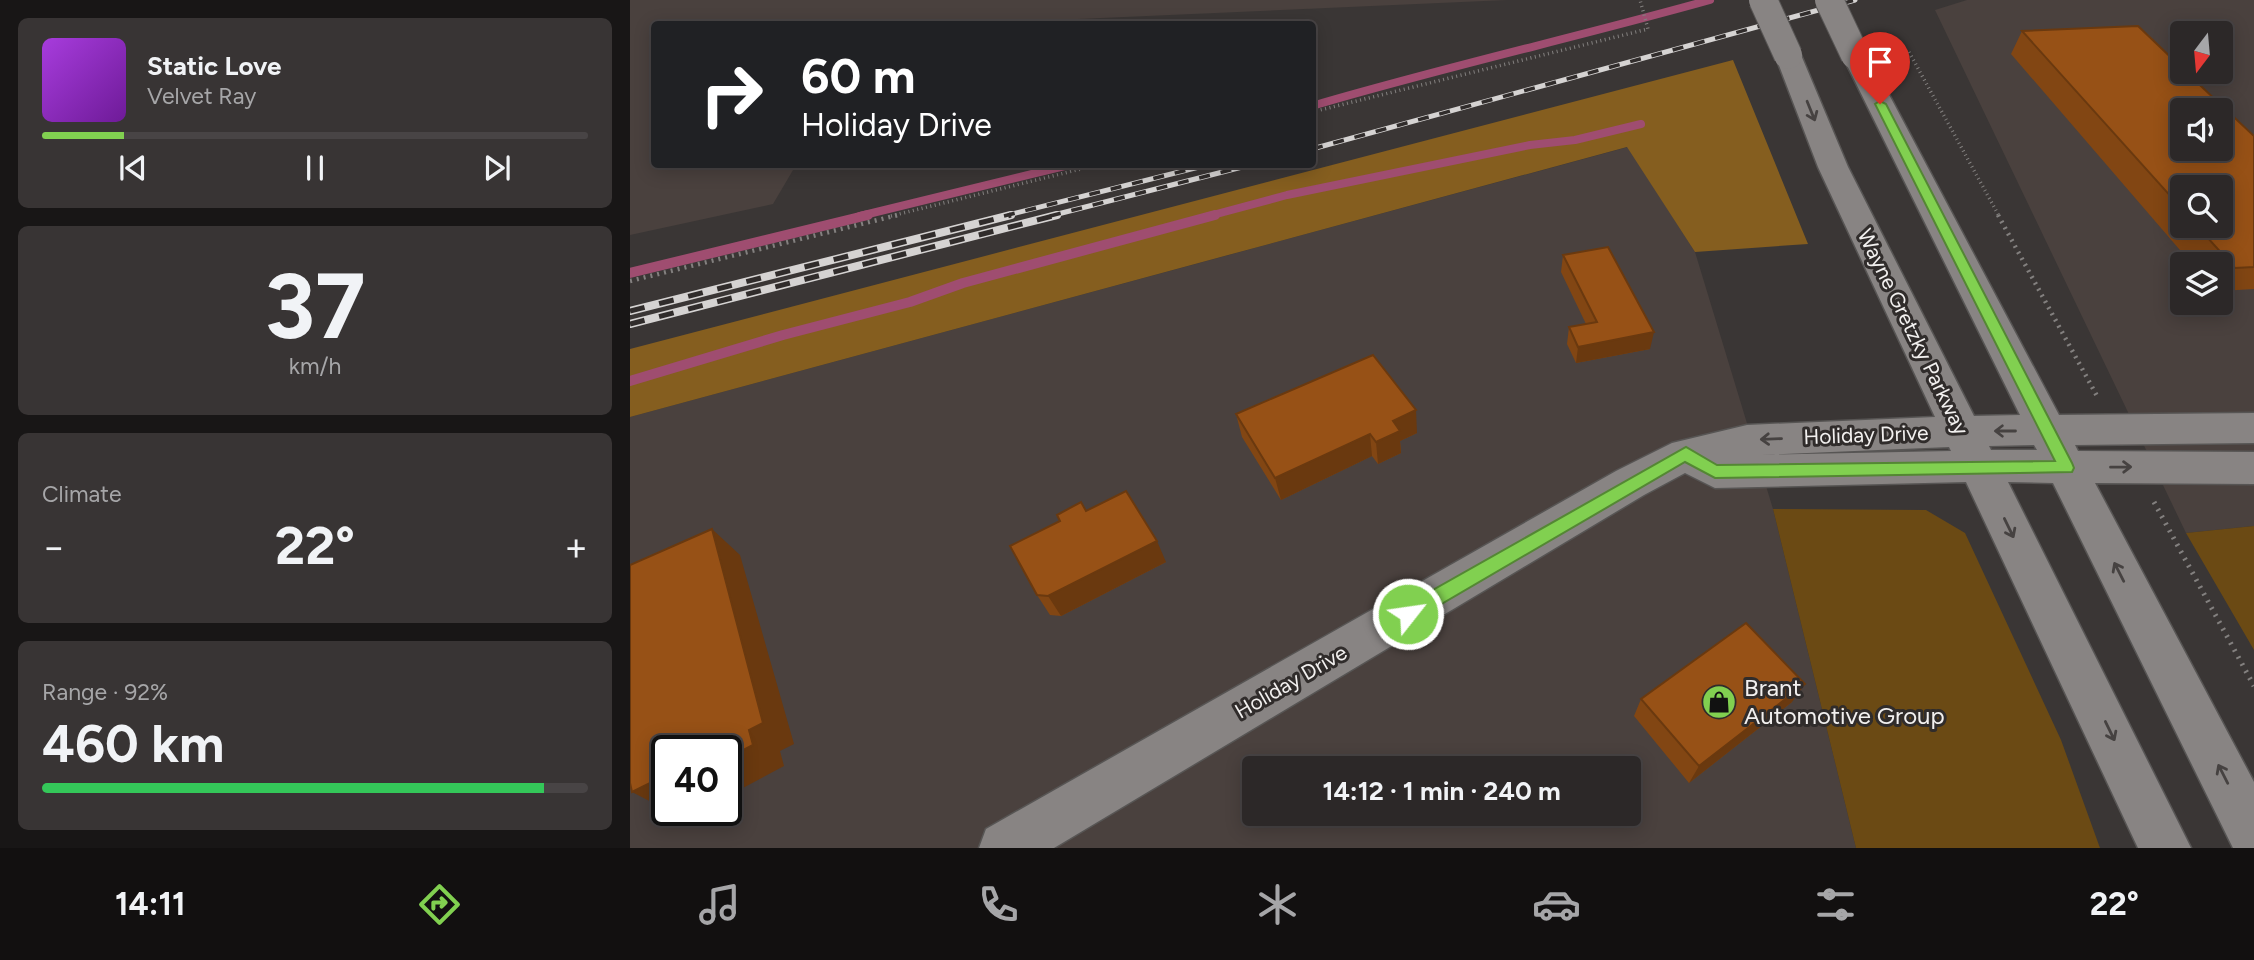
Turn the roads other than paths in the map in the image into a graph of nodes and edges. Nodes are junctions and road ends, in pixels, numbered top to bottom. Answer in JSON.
{"nodes":[{"id":1,"x":1763,"y":0,"type":"edge"},
{"id":2,"x":1829,"y":0,"type":"edge"},
{"id":3,"x":2254,"y":428,"type":"edge"},
{"id":4,"x":1970,"y":449,"type":"junction"},
{"id":5,"x":2057,"y":449,"type":"junction"},
{"id":6,"x":2254,"y":468,"type":"edge"},
{"id":7,"x":2254,"y":835,"type":"edge"},
{"id":8,"x":1005,"y":848,"type":"edge"},
{"id":9,"x":2165,"y":848,"type":"edge"}],
"edges":[{"from":1,"to":4,"type":"main road","name":"Wayne Gretzky Parkway","one_way":true,"bridge":true},
{"from":2,"to":5,"type":"main road","bridge":true},
{"from":3,"to":5,"type":"main road"},
{"from":4,"to":5,"type":"main road","name":"Holiday Drive"},
{"from":4,"to":8,"type":"main road","name":"Holiday Drive"},
{"from":4,"to":9,"type":"main road","name":"Wayne Gretzky Parkway","one_way":true},
{"from":5,"to":6,"type":"main road","one_way":true},
{"from":7,"to":5,"type":"main road","one_way":true}]}
